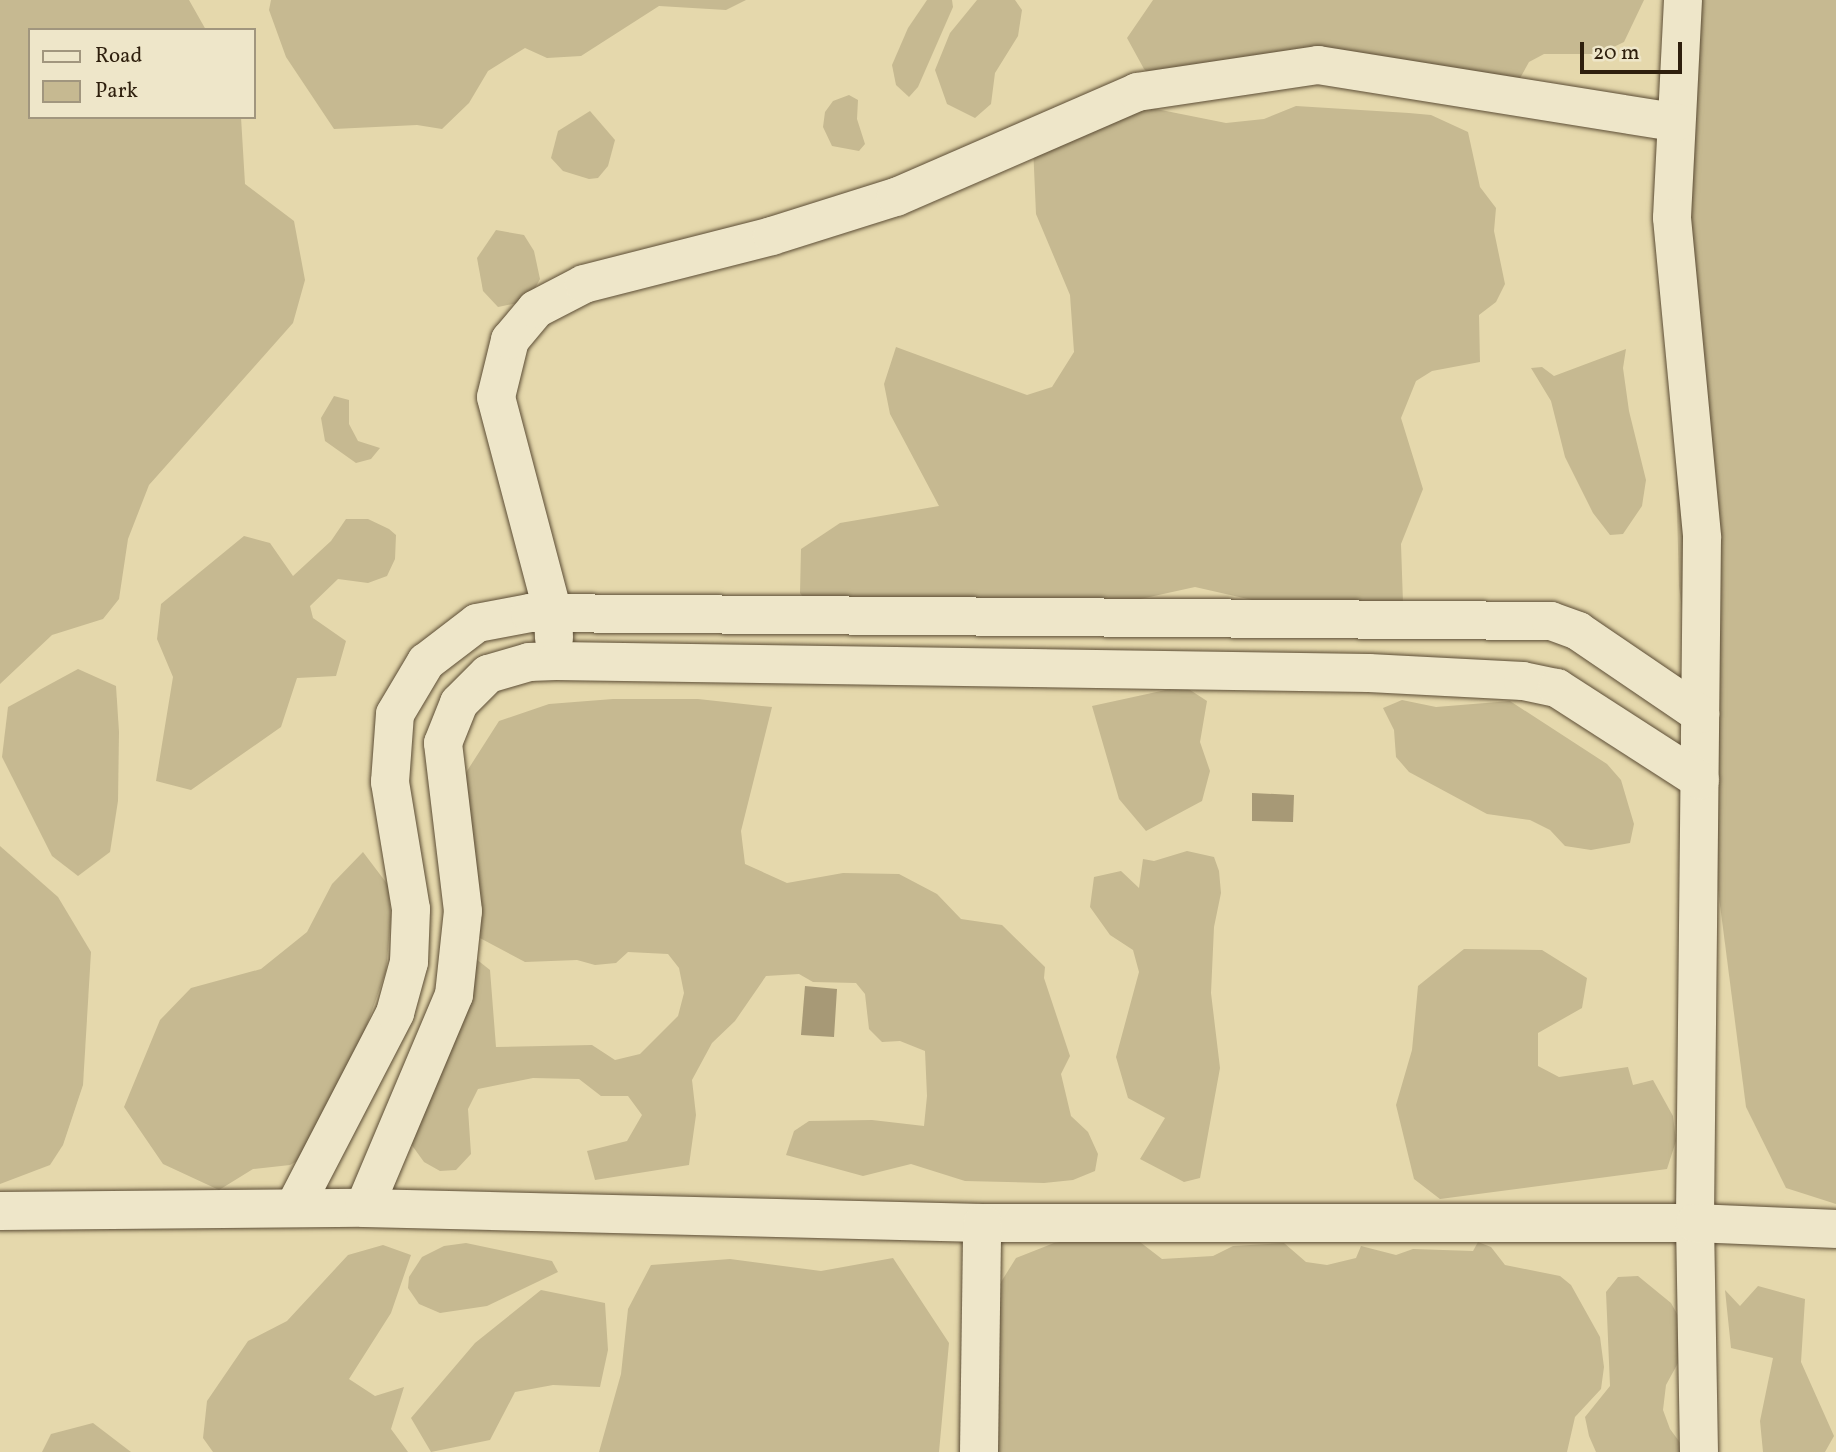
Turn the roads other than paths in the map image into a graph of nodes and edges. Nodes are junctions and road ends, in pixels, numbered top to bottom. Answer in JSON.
{"nodes":[{"id":1,"x":1683,"y":0,"type":"edge"},
{"id":2,"x":1675,"y":122,"type":"junction"},
{"id":3,"x":553,"y":613,"type":"junction"},
{"id":4,"x":556,"y":661,"type":"junction"},
{"id":5,"x":1700,"y":715,"type":"junction"},
{"id":6,"x":1700,"y":780,"type":"junction"},
{"id":7,"x":294,"y":1208,"type":"junction"},
{"id":8,"x":364,"y":1209,"type":"junction"},
{"id":9,"x":0,"y":1211,"type":"edge"},
{"id":10,"x":982,"y":1223,"type":"junction"},
{"id":11,"x":1695,"y":1223,"type":"junction"},
{"id":12,"x":1836,"y":1229,"type":"edge"},
{"id":13,"x":979,"y":1452,"type":"edge"},
{"id":14,"x":1699,"y":1452,"type":"edge"}],
"edges":[{"from":1,"to":2,"type":"street"},
{"from":2,"to":3,"type":"street"},
{"from":2,"to":5,"type":"street"},
{"from":3,"to":4,"type":"street"},
{"from":3,"to":5,"type":"street"},
{"from":3,"to":7,"type":"street"},
{"from":4,"to":6,"type":"street"},
{"from":4,"to":8,"type":"street"},
{"from":5,"to":6,"type":"street"},
{"from":6,"to":11,"type":"street"},
{"from":7,"to":8,"type":"street"},
{"from":7,"to":9,"type":"street"},
{"from":8,"to":10,"type":"street"},
{"from":10,"to":11,"type":"street"},
{"from":10,"to":13,"type":"street"},
{"from":11,"to":12,"type":"street"},
{"from":11,"to":14,"type":"street"}]}
